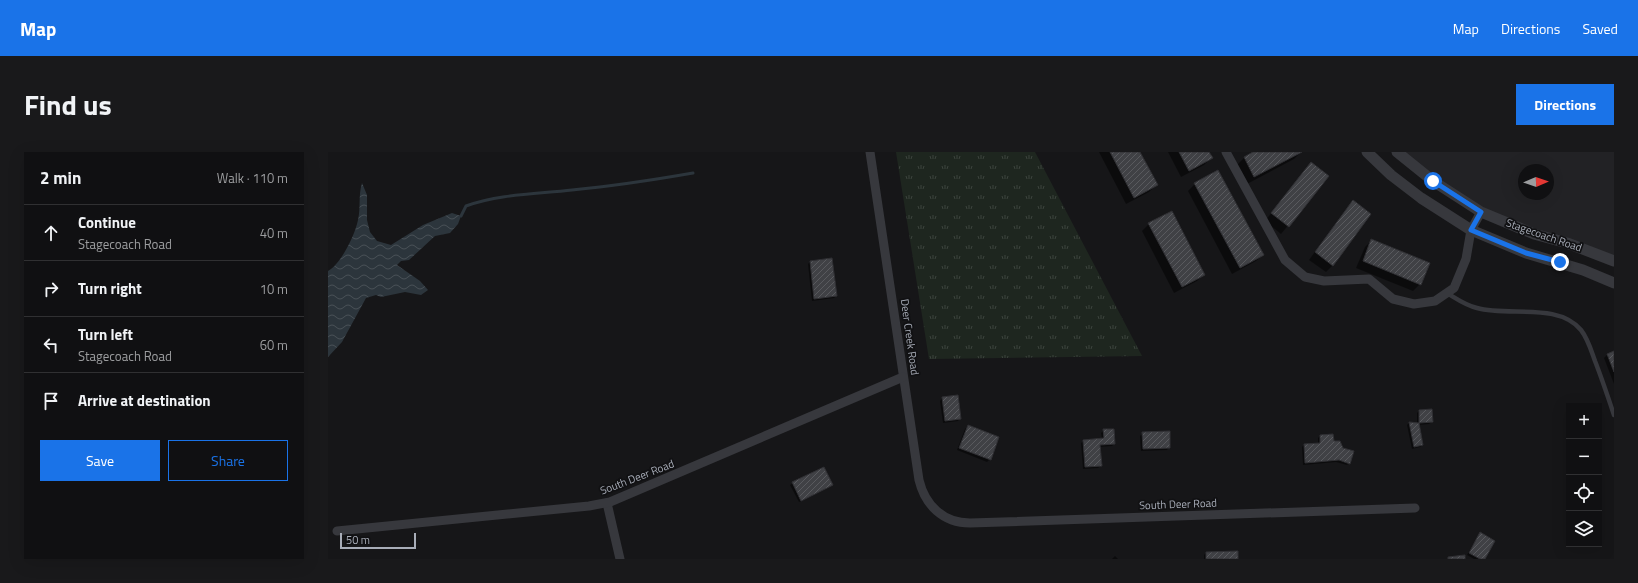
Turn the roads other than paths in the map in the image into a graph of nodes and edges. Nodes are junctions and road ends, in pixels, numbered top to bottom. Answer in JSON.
{"nodes":[{"id":1,"x":870,"y":152,"type":"edge"},
{"id":2,"x":1226,"y":152,"type":"edge"},
{"id":3,"x":1367,"y":152,"type":"edge"},
{"id":4,"x":1397,"y":152,"type":"edge"},
{"id":5,"x":1481,"y":212,"type":"junction"},
{"id":6,"x":1471,"y":230,"type":"junction"},
{"id":7,"x":1614,"y":261,"type":"edge"},
{"id":8,"x":1614,"y":284,"type":"edge"},
{"id":9,"x":1447,"y":293,"type":"junction"},
{"id":10,"x":903,"y":376,"type":"junction"},
{"id":11,"x":1614,"y":415,"type":"edge"},
{"id":12,"x":607,"y":503,"type":"junction"},
{"id":13,"x":1415,"y":508,"type":"dead end"},
{"id":14,"x":944,"y":517,"type":"joint"},
{"id":15,"x":337,"y":531,"type":"dead end"},
{"id":16,"x":620,"y":559,"type":"edge"}],
"edges":[{"from":1,"to":10,"type":"street","name":"Deer Creek Road"},
{"from":2,"to":9,"type":"street"},
{"from":3,"to":6,"type":"street","name":"Stagecoach Road"},
{"from":4,"to":5,"type":"street","name":"Stagecoach Road"},
{"from":5,"to":6,"type":"street"},
{"from":5,"to":7,"type":"street","name":"Stagecoach Road"},
{"from":6,"to":8,"type":"street","name":"Stagecoach Road"},
{"from":6,"to":9,"type":"street"},
{"from":9,"to":11,"type":"lane"},
{"from":10,"to":12,"type":"street","name":"South Deer Road"},
{"from":10,"to":14,"type":"street","name":"Deer Creek Road"},
{"from":12,"to":15,"type":"street","name":"South Deer Road"},
{"from":12,"to":16,"type":"street"},
{"from":13,"to":14,"type":"street","name":"South Deer Road"}]}
